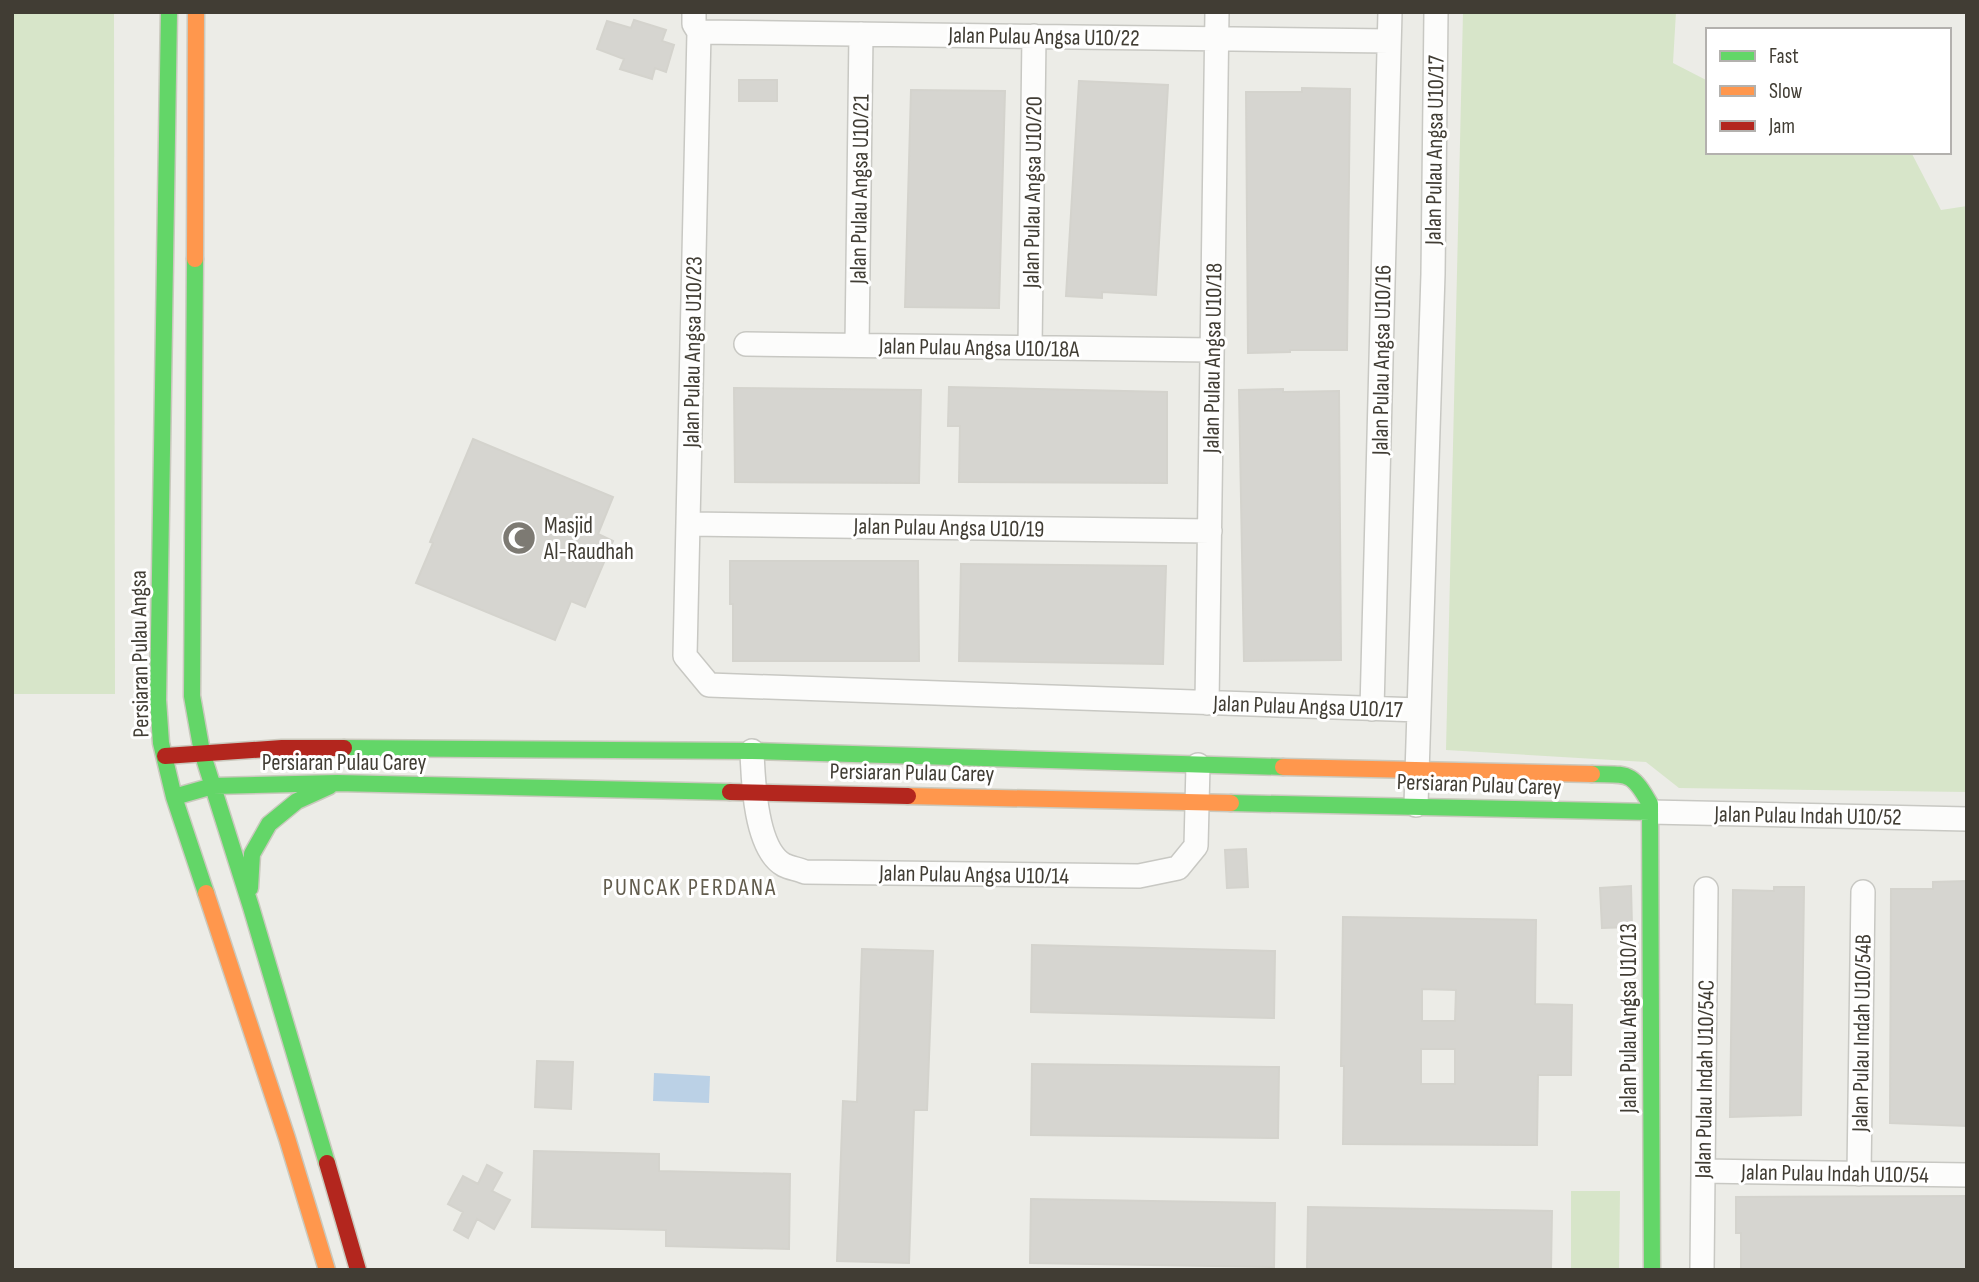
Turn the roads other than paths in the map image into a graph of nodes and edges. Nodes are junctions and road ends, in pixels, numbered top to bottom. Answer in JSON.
{"nodes":[{"id":1,"x":169,"y":12,"type":"edge"},
{"id":2,"x":196,"y":12,"type":"edge"},
{"id":3,"x":1217,"y":12,"type":"edge"},
{"id":4,"x":1390,"y":12,"type":"edge"},
{"id":5,"x":1436,"y":12,"type":"edge"},
{"id":6,"x":696,"y":22,"type":"edge"},
{"id":7,"x":861,"y":34,"type":"junction"},
{"id":8,"x":1034,"y":36,"type":"junction"},
{"id":9,"x":1216,"y":38,"type":"junction"},
{"id":10,"x":1389,"y":41,"type":"junction"},
{"id":11,"x":746,"y":344,"type":"dead end"},
{"id":12,"x":857,"y":345,"type":"junction"},
{"id":13,"x":1030,"y":347,"type":"junction"},
{"id":14,"x":1212,"y":350,"type":"junction"},
{"id":15,"x":688,"y":524,"type":"junction"},
{"id":16,"x":1210,"y":531,"type":"junction"},
{"id":17,"x":709,"y":685,"type":"joint"},
{"id":18,"x":192,"y":696,"type":"junction"},
{"id":19,"x":1208,"y":703,"type":"junction"},
{"id":20,"x":1372,"y":709,"type":"junction"},
{"id":21,"x":1419,"y":710,"type":"junction"},
{"id":22,"x":213,"y":724,"type":"dead end"},
{"id":23,"x":241,"y":736,"type":"dead end"},
{"id":24,"x":282,"y":748,"type":"junction"},
{"id":25,"x":752,"y":751,"type":"junction"},
{"id":26,"x":202,"y":752,"type":"junction"},
{"id":27,"x":165,"y":756,"type":"junction"},
{"id":28,"x":1198,"y":765,"type":"junction"},
{"id":29,"x":1417,"y":771,"type":"junction"},
{"id":30,"x":1628,"y":775,"type":"joint"},
{"id":31,"x":337,"y":783,"type":"junction"},
{"id":32,"x":213,"y":786,"type":"junction"},
{"id":33,"x":753,"y":792,"type":"junction"},
{"id":34,"x":174,"y":797,"type":"junction"},
{"id":35,"x":1197,"y":802,"type":"junction"},
{"id":36,"x":1416,"y":805,"type":"junction"},
{"id":37,"x":1650,"y":812,"type":"junction"},
{"id":38,"x":1967,"y":819,"type":"edge"},
{"id":39,"x":1706,"y":889,"type":"dead end"},
{"id":40,"x":1863,"y":892,"type":"dead end"},
{"id":41,"x":251,"y":906,"type":"junction"},
{"id":42,"x":1703,"y":1171,"type":"junction"},
{"id":43,"x":1859,"y":1174,"type":"junction"},
{"id":44,"x":1967,"y":1175,"type":"edge"},
{"id":45,"x":327,"y":1270,"type":"edge"},
{"id":46,"x":358,"y":1270,"type":"edge"},
{"id":47,"x":1652,"y":1270,"type":"edge"},
{"id":48,"x":1702,"y":1270,"type":"edge"}],
"edges":[{"from":1,"to":27,"type":"street","name":"Persiaran Pulau Angsa"},
{"from":2,"to":18,"type":"street"},
{"from":3,"to":9,"type":"street","name":"Jalan Pulau Angsa U10/18"},
{"from":4,"to":10,"type":"street","name":"Jalan Pulau Angsa U10/16"},
{"from":5,"to":21,"type":"street","name":"Jalan Pulau Angsa U10/17"},
{"from":6,"to":7,"type":"street","name":"Jalan Pulau Angsa U10/22"},
{"from":6,"to":15,"type":"street","name":"Jalan Pulau Angsa U10/23"},
{"from":7,"to":8,"type":"street","name":"Jalan Pulau Angsa U10/22"},
{"from":7,"to":12,"type":"street","name":"Jalan Pulau Angsa U10/21"},
{"from":8,"to":9,"type":"street","name":"Jalan Pulau Angsa U10/22"},
{"from":8,"to":13,"type":"street","name":"Jalan Pulau Angsa U10/20"},
{"from":9,"to":10,"type":"street","name":"Jalan Pulau Angsa U10/22"},
{"from":9,"to":14,"type":"street","name":"Jalan Pulau Angsa U10/18"},
{"from":10,"to":20,"type":"street","name":"Jalan Pulau Angsa U10/16"},
{"from":11,"to":12,"type":"street","name":"Jalan Pulau Angsa U10/18A"},
{"from":12,"to":13,"type":"street","name":"Jalan Pulau Angsa U10/18A"},
{"from":13,"to":14,"type":"street","name":"Jalan Pulau Angsa U10/18A"},
{"from":14,"to":16,"type":"street","name":"Jalan Pulau Angsa U10/18"},
{"from":15,"to":16,"type":"street","name":"Jalan Pulau Angsa U10/19"},
{"from":15,"to":17,"type":"street","name":"Jalan Pulau Angsa U10/23"},
{"from":16,"to":19,"type":"street","name":"Jalan Pulau Angsa U10/18"},
{"from":17,"to":19,"type":"street","name":"Jalan Pulau Angsa U10/17"},
{"from":18,"to":22,"type":"street"},
{"from":18,"to":26,"type":"street"},
{"from":19,"to":20,"type":"street","name":"Jalan Pulau Angsa U10/17"},
{"from":20,"to":21,"type":"street","name":"Jalan Pulau Angsa U10/17"},
{"from":21,"to":29,"type":"street"},
{"from":23,"to":24,"type":"street"},
{"from":24,"to":25,"type":"street","name":"Persiaran Pulau Carey"},
{"from":24,"to":26,"type":"street","name":"Persiaran Pulau Carey"},
{"from":25,"to":28,"type":"street","name":"Persiaran Pulau Carey"},
{"from":25,"to":33,"type":"street","name":"Jalan Pulau Angsa U10/14"},
{"from":26,"to":27,"type":"street","name":"Persiaran Pulau Carey"},
{"from":26,"to":32,"type":"street"},
{"from":27,"to":34,"type":"street","name":"Persiaran Pulau Angsa"},
{"from":28,"to":29,"type":"street","name":"Persiaran Pulau Carey"},
{"from":28,"to":35,"type":"street","name":"Jalan Pulau Angsa U10/14"},
{"from":29,"to":30,"type":"street","name":"Persiaran Pulau Carey"},
{"from":29,"to":36,"type":"street"},
{"from":30,"to":37,"type":"street","name":"Jalan Pulau Angsa U10/13"},
{"from":31,"to":32,"type":"street","name":"Persiaran Pulau Carey"},
{"from":31,"to":33,"type":"street","name":"Persiaran Pulau Carey"},
{"from":31,"to":41,"type":"street"},
{"from":32,"to":34,"type":"street","name":"Persiaran Pulau Carey"},
{"from":32,"to":41,"type":"street"},
{"from":33,"to":35,"type":"street","name":"Persiaran Pulau Carey"},
{"from":33,"to":35,"type":"street","name":"Jalan Pulau Angsa U10/14"},
{"from":34,"to":45,"type":"street","name":"Persiaran Pulau Angsa"},
{"from":35,"to":36,"type":"street","name":"Persiaran Pulau Carey"},
{"from":36,"to":37,"type":"street","name":"Persiaran Pulau Carey"},
{"from":37,"to":38,"type":"street","name":"Jalan Pulau Indah U10/52"},
{"from":37,"to":47,"type":"street","name":"Jalan Pulau Angsa U10/13"},
{"from":39,"to":42,"type":"street","name":"Jalan Pulau Indah U10/54C"},
{"from":40,"to":43,"type":"street","name":"Jalan Pulau Indah U10/54B"},
{"from":41,"to":46,"type":"street"},
{"from":42,"to":43,"type":"street","name":"Jalan Pulau Indah U10/54"},
{"from":42,"to":48,"type":"street","name":"Jalan Pulau Indah U10/54C"},
{"from":43,"to":44,"type":"street","name":"Jalan Pulau Indah U10/54"}]}
